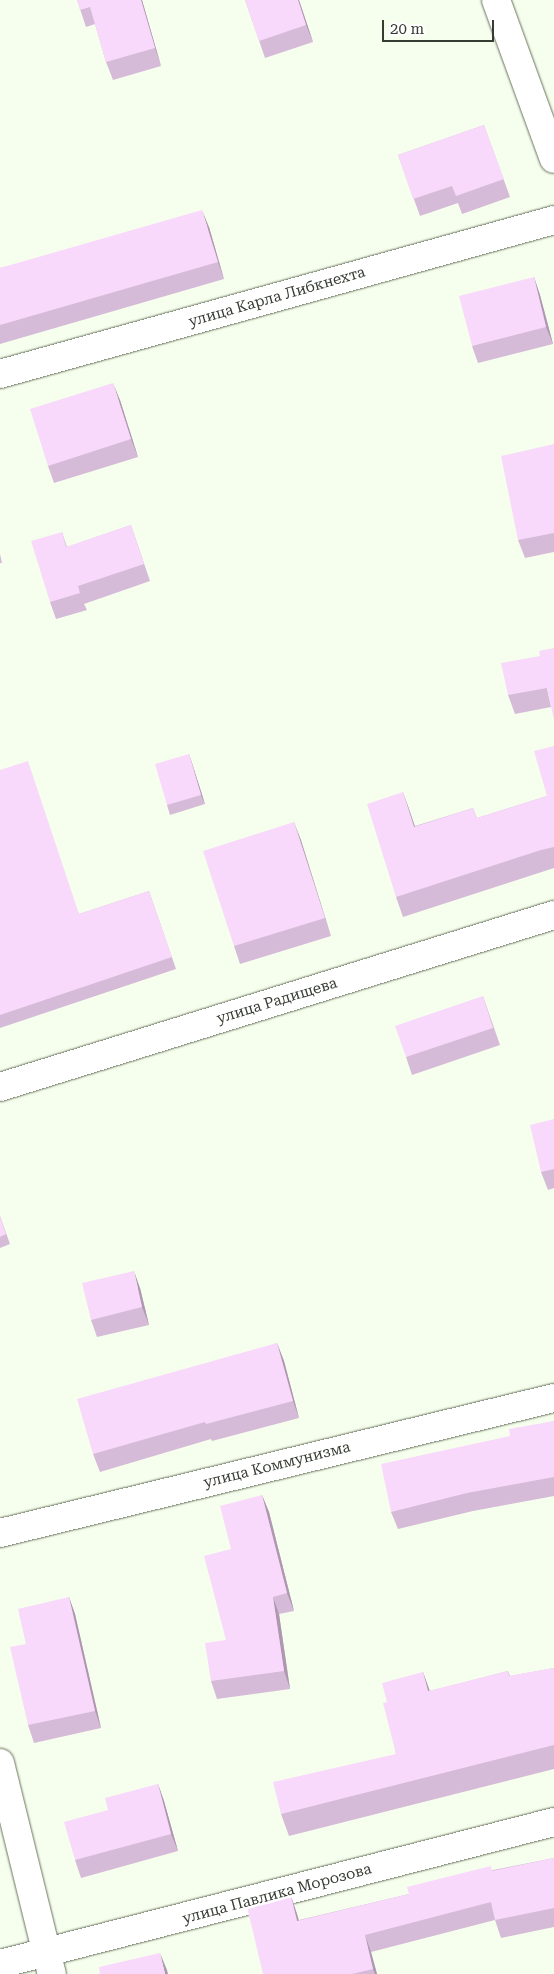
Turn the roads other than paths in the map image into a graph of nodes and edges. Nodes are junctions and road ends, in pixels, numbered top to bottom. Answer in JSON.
{"nodes":[{"id":1,"x":496,"y":0,"type":"edge"},
{"id":2,"x":554,"y":159,"type":"edge"},
{"id":3,"x":554,"y":220,"type":"edge"},
{"id":4,"x":0,"y":374,"type":"edge"},
{"id":5,"x":554,"y":915,"type":"edge"},
{"id":6,"x":0,"y":1087,"type":"edge"},
{"id":7,"x":554,"y":1398,"type":"edge"},
{"id":8,"x":0,"y":1533,"type":"edge"},
{"id":9,"x":0,"y":1764,"type":"edge"},
{"id":10,"x":554,"y":1822,"type":"edge"},
{"id":11,"x":0,"y":1964,"type":"edge"},
{"id":12,"x":50,"y":1964,"type":"edge"}],
"edges":[{"from":1,"to":2,"type":"street"},
{"from":3,"to":4,"type":"street","name":"улица Карла Либкнехта"},
{"from":5,"to":6,"type":"street","name":"улица Радищева"},
{"from":7,"to":8,"type":"street","name":"улица Коммунизма"},
{"from":9,"to":12,"type":"street"},
{"from":10,"to":12,"type":"street","name":"улица Павлика Морозова"},
{"from":11,"to":12,"type":"street","name":"улица Павлика Морозова"}]}
